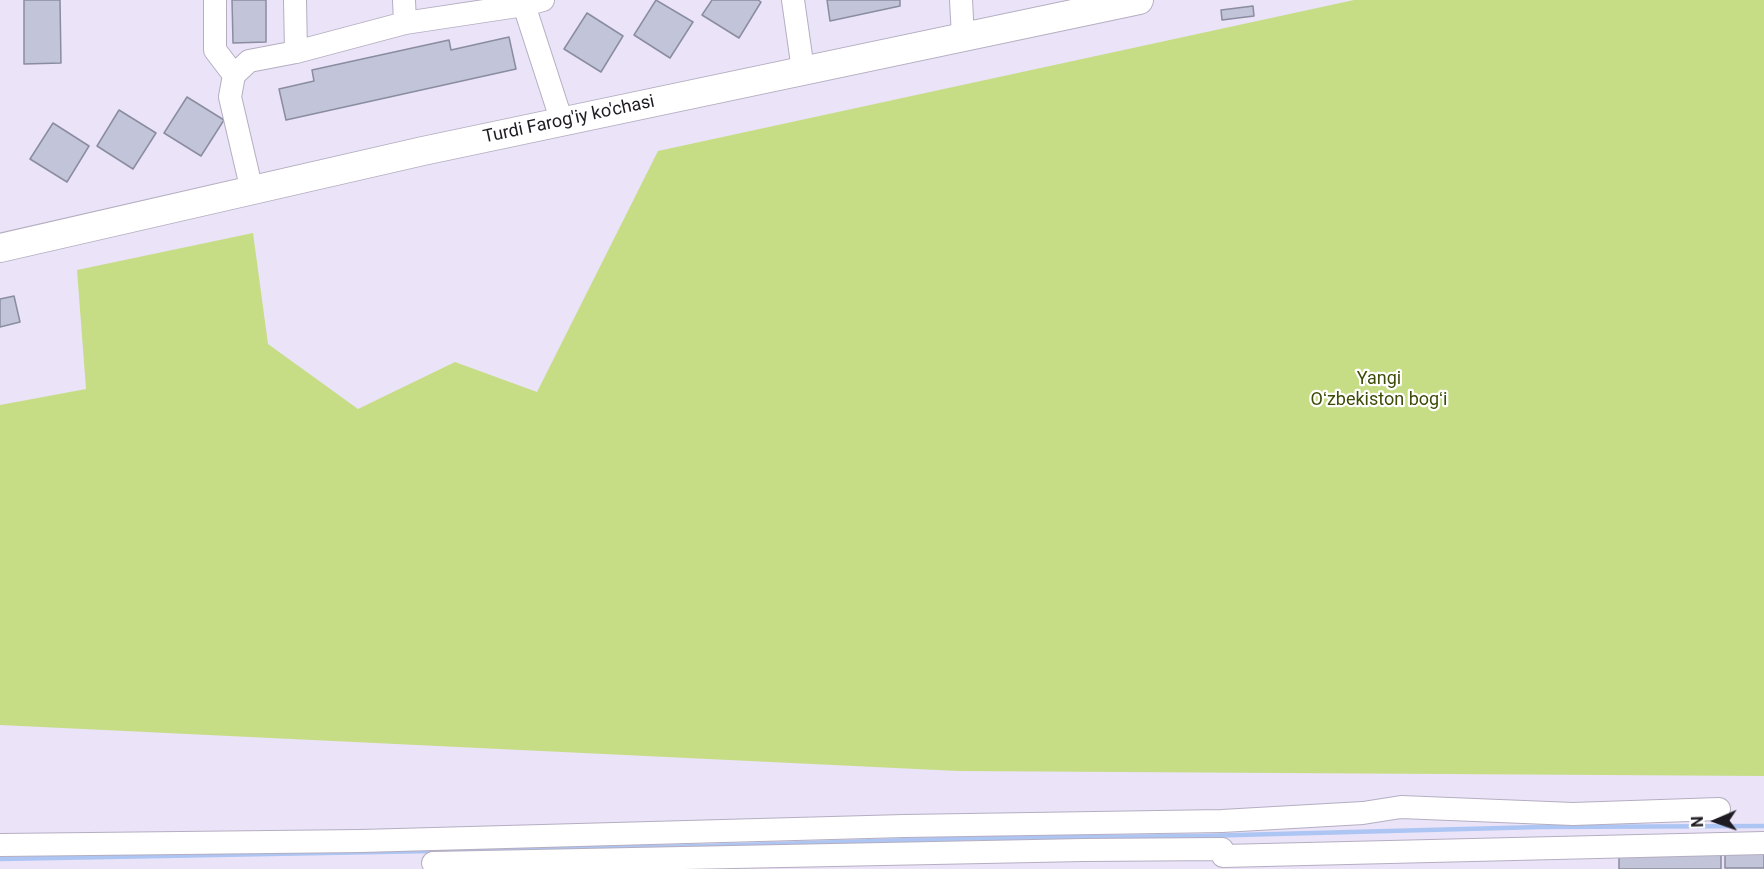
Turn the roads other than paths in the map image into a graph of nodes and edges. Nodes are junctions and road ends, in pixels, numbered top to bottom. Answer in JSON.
{"nodes":[{"id":1,"x":215,"y":0,"type":"edge"},
{"id":2,"x":295,"y":0,"type":"edge"},
{"id":3,"x":404,"y":0,"type":"edge"},
{"id":4,"x":793,"y":0,"type":"edge"},
{"id":5,"x":961,"y":0,"type":"edge"},
{"id":6,"x":1139,"y":0,"type":"edge"},
{"id":7,"x":533,"y":2,"type":"edge"},
{"id":8,"x":1096,"y":5,"type":"edge"},
{"id":9,"x":405,"y":23,"type":"junction"},
{"id":10,"x":963,"y":37,"type":"junction"},
{"id":11,"x":296,"y":52,"type":"junction"},
{"id":12,"x":803,"y":70,"type":"junction"},
{"id":13,"x":234,"y":75,"type":"junction"},
{"id":14,"x":562,"y":122,"type":"junction"},
{"id":15,"x":252,"y":191,"type":"junction"},
{"id":16,"x":0,"y":248,"type":"edge"},
{"id":17,"x":1719,"y":809,"type":"dead end"},
{"id":18,"x":1221,"y":821,"type":"junction"},
{"id":19,"x":1764,"y":843,"type":"edge"},
{"id":20,"x":0,"y":845,"type":"edge"},
{"id":21,"x":756,"y":849,"type":"edge"},
{"id":22,"x":1223,"y":855,"type":"edge"},
{"id":23,"x":433,"y":863,"type":"dead end"}],
"edges":[{"from":1,"to":13,"type":"street"},
{"from":2,"to":11,"type":"street"},
{"from":3,"to":9,"type":"street"},
{"from":4,"to":12,"type":"street"},
{"from":5,"to":10,"type":"street"},
{"from":6,"to":8,"type":"main road","name":"Turdi Farog'iy ko'chasi"},
{"from":7,"to":9,"type":"street"},
{"from":7,"to":14,"type":"street"},
{"from":8,"to":10,"type":"main road","name":"Turdi Farog'iy ko'chasi"},
{"from":9,"to":11,"type":"street"},
{"from":10,"to":12,"type":"main road","name":"Turdi Farog'iy ko'chasi"},
{"from":11,"to":13,"type":"street"},
{"from":12,"to":14,"type":"main road","name":"Turdi Farog'iy ko'chasi"},
{"from":13,"to":15,"type":"street"},
{"from":14,"to":15,"type":"main road","name":"Turdi Farog'iy ko'chasi"},
{"from":15,"to":16,"type":"main road","name":"Turdi Farog'iy ko'chasi"},
{"from":17,"to":18,"type":"street"},
{"from":18,"to":21,"type":"street"},
{"from":18,"to":22,"type":"street"},
{"from":19,"to":22,"type":"street"},
{"from":20,"to":21,"type":"street"},
{"from":21,"to":22,"type":"street"},
{"from":21,"to":23,"type":"street"}]}
